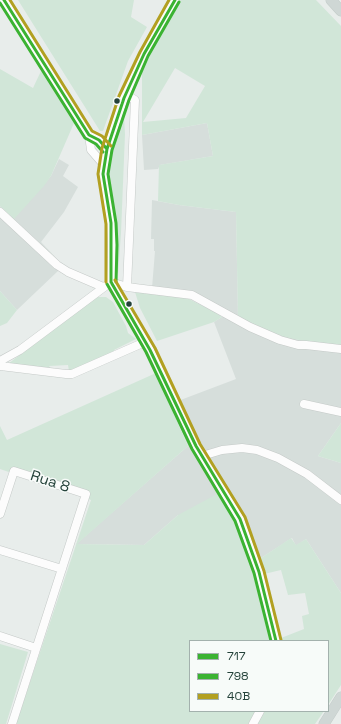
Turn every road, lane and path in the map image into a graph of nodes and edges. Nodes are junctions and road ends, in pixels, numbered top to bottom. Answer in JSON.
{"nodes":[{"id":1,"x":4,"y":0,"type":"edge"},
{"id":2,"x":175,"y":0,"type":"edge"},
{"id":3,"x":330,"y":0,"type":"edge"},
{"id":4,"x":341,"y":11,"type":"edge"},
{"id":5,"x":125,"y":94,"type":"junction"},
{"id":6,"x":89,"y":135,"type":"junction"},
{"id":7,"x":107,"y":149,"type":"junction"},
{"id":8,"x":104,"y":165,"type":"junction"},
{"id":9,"x":0,"y":212,"type":"edge"},
{"id":10,"x":111,"y":282,"type":"junction"},
{"id":11,"x":103,"y":287,"type":"junction"},
{"id":12,"x":127,"y":287,"type":"junction"},
{"id":13,"x":145,"y":342,"type":"junction"},
{"id":14,"x":341,"y":349,"type":"edge"},
{"id":15,"x":2,"y":359,"type":"edge"},
{"id":16,"x":0,"y":366,"type":"edge"},
{"id":17,"x":304,"y":404,"type":"dead end"},
{"id":18,"x":341,"y":412,"type":"edge"},
{"id":19,"x":202,"y":456,"type":"junction"},
{"id":20,"x":341,"y":500,"type":"edge"},
{"id":21,"x":0,"y":514,"type":"edge"},
{"id":22,"x":0,"y":550,"type":"edge"},
{"id":23,"x":62,"y":569,"type":"junction"},
{"id":24,"x":0,"y":636,"type":"edge"},
{"id":25,"x":276,"y":640,"type":"edge"},
{"id":26,"x":36,"y":648,"type":"junction"},
{"id":27,"x":341,"y":697,"type":"edge"},
{"id":28,"x":259,"y":712,"type":"edge"},
{"id":29,"x":12,"y":724,"type":"edge"},
{"id":30,"x":253,"y":724,"type":"edge"},
{"id":31,"x":324,"y":724,"type":"edge"}],
"edges":[{"from":1,"to":6,"type":"street"},
{"from":2,"to":5,"type":"street"},
{"from":3,"to":4,"type":"main road"},
{"from":5,"to":7,"type":"street"},
{"from":5,"to":12,"type":"street"},
{"from":6,"to":7,"type":"street"},
{"from":6,"to":8,"type":"street"},
{"from":7,"to":8,"type":"street"},
{"from":8,"to":10,"type":"street"},
{"from":9,"to":11,"type":"street"},
{"from":10,"to":11,"type":"street"},
{"from":10,"to":12,"type":"street"},
{"from":10,"to":13,"type":"street"},
{"from":11,"to":15,"type":"street"},
{"from":12,"to":14,"type":"street"},
{"from":13,"to":16,"type":"street"},
{"from":13,"to":19,"type":"street"},
{"from":17,"to":18,"type":"street"},
{"from":19,"to":20,"type":"street"},
{"from":19,"to":25,"type":"street"},
{"from":21,"to":23,"type":"street","name":"Rua 8"},
{"from":22,"to":23,"type":"street"},
{"from":23,"to":26,"type":"street"},
{"from":24,"to":26,"type":"street"},
{"from":26,"to":29,"type":"street"},
{"from":27,"to":31,"type":"main road"},
{"from":28,"to":30,"type":"street"}]}
